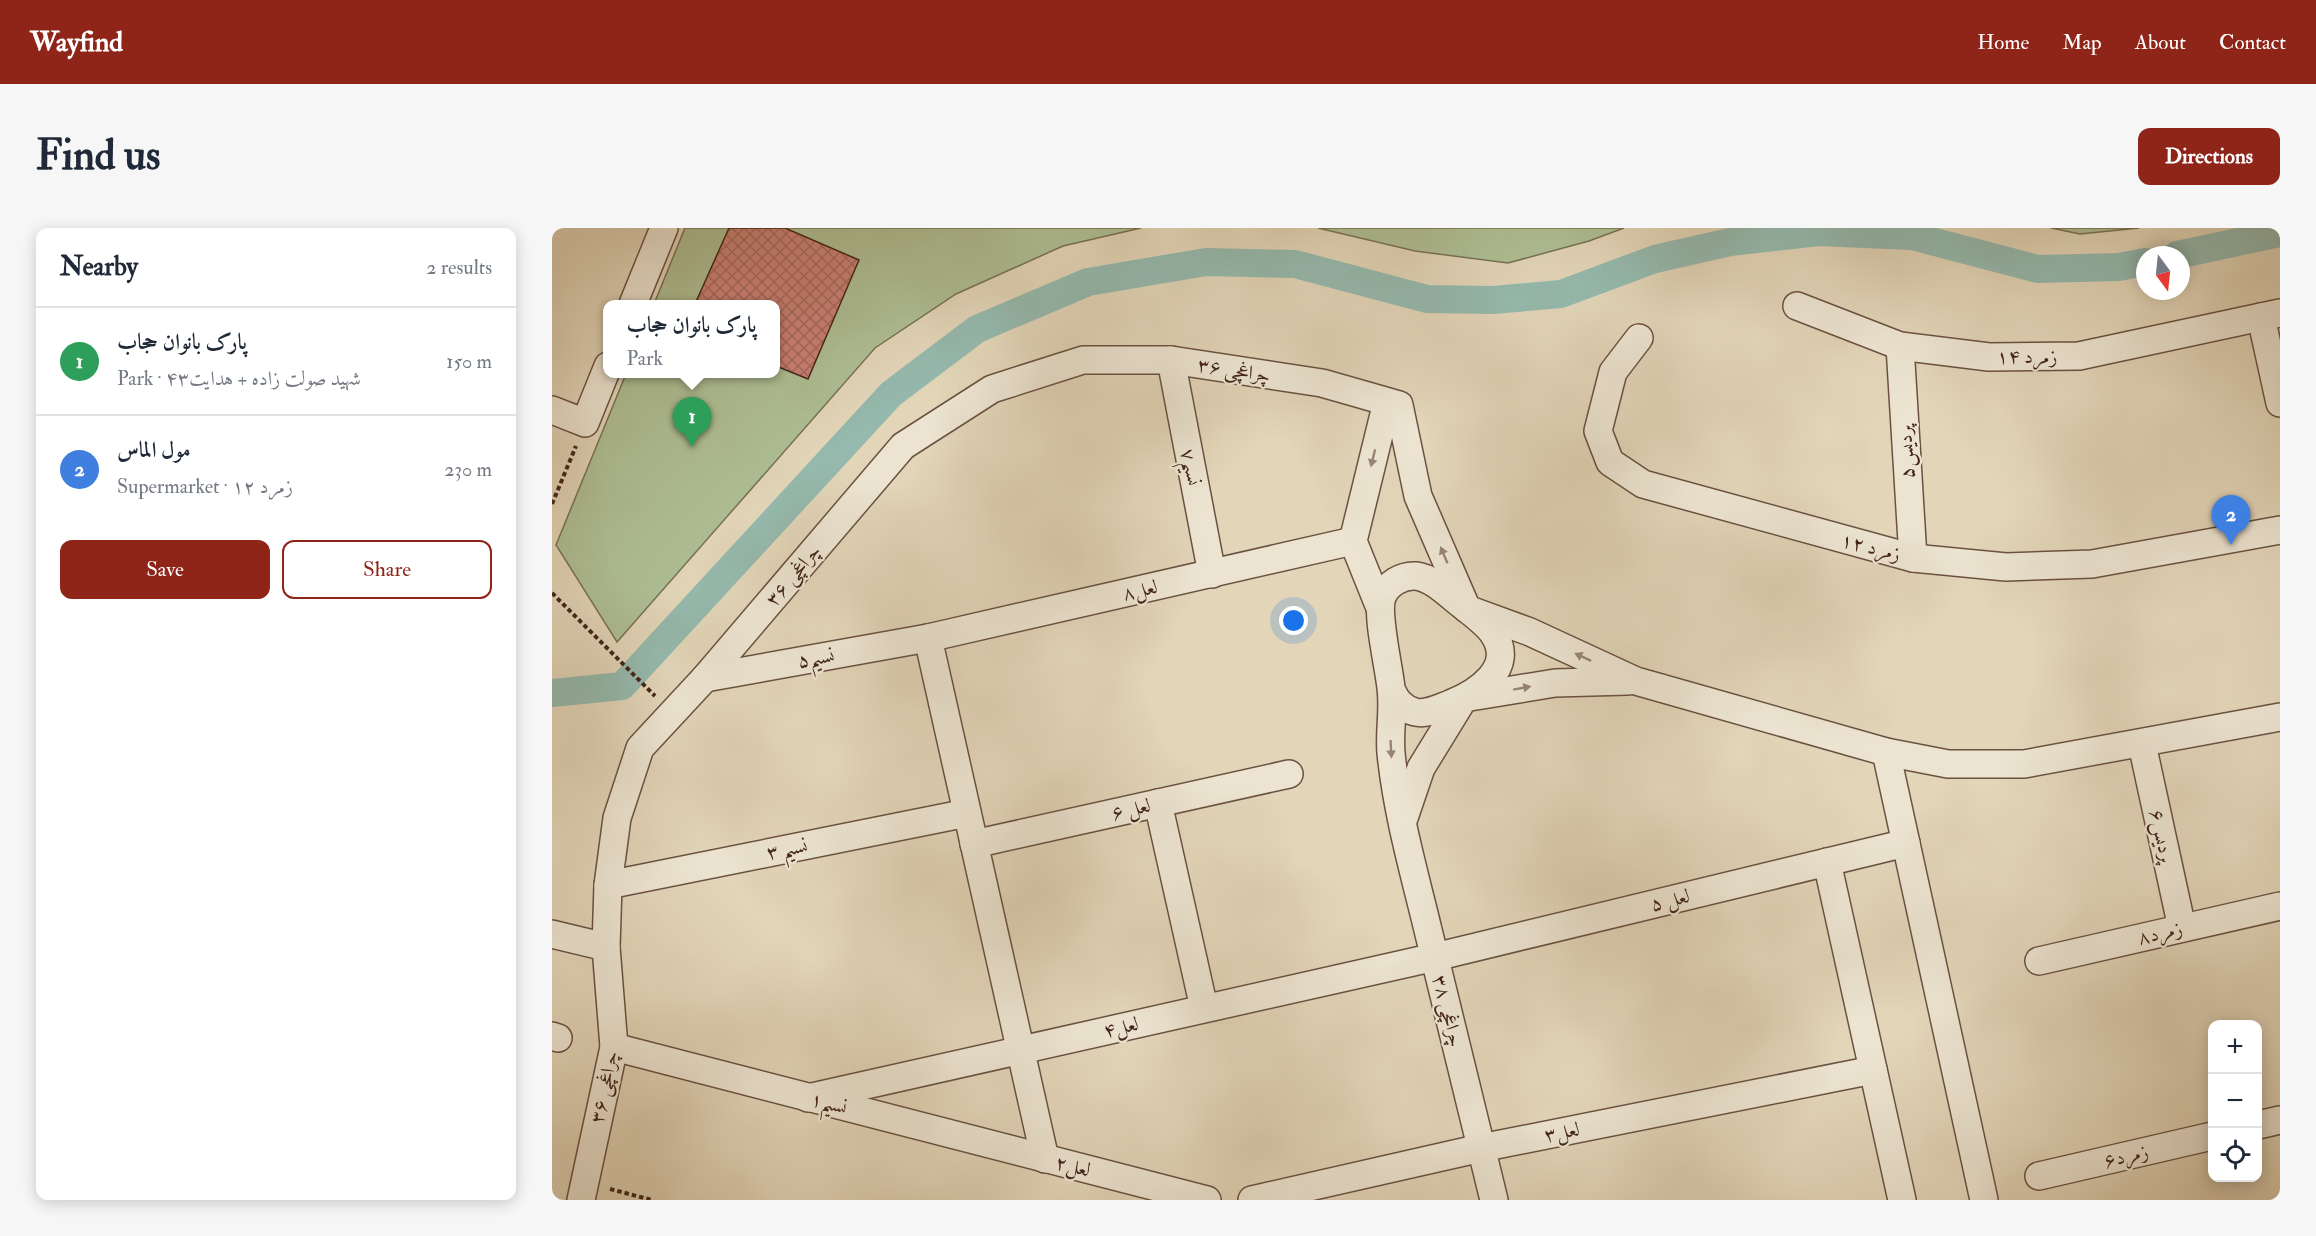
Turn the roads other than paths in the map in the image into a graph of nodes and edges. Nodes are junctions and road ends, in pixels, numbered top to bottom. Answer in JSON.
{"nodes":[{"id":1,"x":664,"y":228,"type":"edge"},
{"id":2,"x":635,"y":300,"type":"edge"},
{"id":3,"x":1797,"y":306,"type":"dead end"},
{"id":4,"x":2271,"y":315,"type":"edge"},
{"id":5,"x":1639,"y":338,"type":"dead end"},
{"id":6,"x":1900,"y":346,"type":"junction"},
{"id":7,"x":1170,"y":360,"type":"junction"},
{"id":8,"x":603,"y":378,"type":"edge"},
{"id":9,"x":1393,"y":403,"type":"junction"},
{"id":10,"x":2280,"y":403,"type":"edge"},
{"id":11,"x":552,"y":410,"type":"edge"},
{"id":12,"x":2280,"y":530,"type":"edge"},
{"id":13,"x":1353,"y":541,"type":"junction"},
{"id":14,"x":1912,"y":558,"type":"junction"},
{"id":15,"x":1212,"y":574,"type":"junction"},
{"id":16,"x":1380,"y":608,"type":"junction"},
{"id":17,"x":1467,"y":609,"type":"junction"},
{"id":18,"x":928,"y":638,"type":"junction"},
{"id":19,"x":705,"y":678,"type":"junction"},
{"id":20,"x":1636,"y":681,"type":"junction"},
{"id":21,"x":1392,"y":691,"type":"junction"},
{"id":22,"x":1464,"y":698,"type":"junction"},
{"id":23,"x":2280,"y":717,"type":"edge"},
{"id":24,"x":2142,"y":744,"type":"junction"},
{"id":25,"x":1886,"y":752,"type":"junction"},
{"id":26,"x":1289,"y":774,"type":"dead end"},
{"id":27,"x":1158,"y":803,"type":"junction"},
{"id":28,"x":967,"y":813,"type":"junction"},
{"id":29,"x":1402,"y":822,"type":"junction"},
{"id":30,"x":1906,"y":843,"type":"junction"},
{"id":31,"x":974,"y":844,"type":"junction"},
{"id":32,"x":1827,"y":862,"type":"junction"},
{"id":33,"x":608,"y":885,"type":"junction"},
{"id":34,"x":2280,"y":906,"type":"edge"},
{"id":35,"x":2182,"y":928,"type":"junction"},
{"id":36,"x":552,"y":934,"type":"edge"},
{"id":37,"x":606,"y":947,"type":"junction"},
{"id":38,"x":1435,"y":957,"type":"junction"},
{"id":39,"x":2039,"y":961,"type":"dead end"},
{"id":40,"x":1204,"y":1008,"type":"junction"},
{"id":41,"x":614,"y":1047,"type":"junction"},
{"id":42,"x":1020,"y":1050,"type":"junction"},
{"id":43,"x":1873,"y":1070,"type":"junction"},
{"id":44,"x":808,"y":1098,"type":"junction"},
{"id":45,"x":2280,"y":1120,"type":"edge"},
{"id":46,"x":2262,"y":1124,"type":"edge"},
{"id":47,"x":2208,"y":1137,"type":"edge"},
{"id":48,"x":1481,"y":1148,"type":"junction"},
{"id":49,"x":1045,"y":1159,"type":"junction"},
{"id":50,"x":2039,"y":1176,"type":"dead end"},
{"id":51,"x":581,"y":1200,"type":"edge"},
{"id":52,"x":1207,"y":1200,"type":"edge"},
{"id":53,"x":1252,"y":1200,"type":"edge"},
{"id":54,"x":1494,"y":1200,"type":"edge"},
{"id":55,"x":1902,"y":1200,"type":"edge"},
{"id":56,"x":1984,"y":1200,"type":"edge"}],
"edges":[{"from":1,"to":2,"type":"street"},
{"from":3,"to":6,"type":"street","name":"زمرد ۱۴"},
{"from":4,"to":6,"type":"street","name":"زمرد ۱۴"},
{"from":4,"to":10,"type":"street"},
{"from":5,"to":14,"type":"street","name":"زمرد ۱۲"},
{"from":6,"to":14,"type":"street","name":"پردیس۵"},
{"from":7,"to":9,"type":"street","name":"چراغچی ۳۶"},
{"from":7,"to":15,"type":"street","name":"نسیم۷"},
{"from":7,"to":19,"type":"street","name":"چراغچی ۳۶"},
{"from":8,"to":11,"type":"street"},
{"from":9,"to":13,"type":"street","one_way":true},
{"from":17,"to":9,"type":"street","one_way":true},
{"from":12,"to":14,"type":"street","name":"زمرد ۱۲"},
{"from":13,"to":15,"type":"street","name":"لعل۸"},
{"from":13,"to":16,"type":"street"},
{"from":15,"to":18,"type":"street","name":"لعل۸"},
{"from":16,"to":17,"type":"street"},
{"from":16,"to":21,"type":"street"},
{"from":20,"to":17,"type":"street","one_way":true},
{"from":17,"to":22,"type":"street"},
{"from":18,"to":19,"type":"street","name":"نسیم۵"},
{"from":18,"to":28,"type":"street"},
{"from":19,"to":33,"type":"street","name":"چراغچی ۳۶"},
{"from":22,"to":20,"type":"street","one_way":true},
{"from":20,"to":25,"type":"street"},
{"from":21,"to":22,"type":"street"},
{"from":21,"to":29,"type":"street","name":"چراغچی ۳۸","one_way":true},
{"from":22,"to":29,"type":"street"},
{"from":23,"to":24,"type":"street"},
{"from":24,"to":25,"type":"street"},
{"from":24,"to":35,"type":"street","name":"پردیس۶"},
{"from":25,"to":30,"type":"street"},
{"from":26,"to":27,"type":"street","name":"لعل ۶"},
{"from":27,"to":31,"type":"street","name":"لعل ۶"},
{"from":27,"to":40,"type":"street"},
{"from":28,"to":31,"type":"street"},
{"from":28,"to":33,"type":"street","name":"نسیم ۳"},
{"from":29,"to":38,"type":"street","name":"چراغچی ۳۸"},
{"from":30,"to":32,"type":"street","name":"لعل ۵"},
{"from":30,"to":56,"type":"street"},
{"from":31,"to":42,"type":"street"},
{"from":32,"to":38,"type":"street","name":"لعل ۵"},
{"from":32,"to":43,"type":"street"},
{"from":33,"to":37,"type":"street","name":"چراغچی ۳۶"},
{"from":34,"to":35,"type":"street","name":"زمرد۸"},
{"from":35,"to":39,"type":"street","name":"زمرد۸"},
{"from":36,"to":37,"type":"street"},
{"from":37,"to":41,"type":"street","name":"چراغچی ۳۶"},
{"from":38,"to":40,"type":"street","name":"لعل۴"},
{"from":38,"to":48,"type":"street","name":"چراغچی ۳۸"},
{"from":40,"to":42,"type":"street","name":"لعل۴"},
{"from":41,"to":44,"type":"street","name":"نسیم۱"},
{"from":41,"to":51,"type":"street","name":"چراغچی ۳۶"},
{"from":42,"to":44,"type":"street","name":"لعل۴"},
{"from":42,"to":49,"type":"street"},
{"from":43,"to":48,"type":"street","name":"لعل۳"},
{"from":43,"to":55,"type":"street"},
{"from":44,"to":49,"type":"street","name":"نسیم۱"},
{"from":45,"to":46,"type":"street"},
{"from":47,"to":50,"type":"street","name":"زمرد۶"},
{"from":48,"to":53,"type":"street","name":"لعل۳"},
{"from":48,"to":54,"type":"street","name":"چراغچی ۳۸"},
{"from":49,"to":52,"type":"street","name":"لعل۲"}]}
